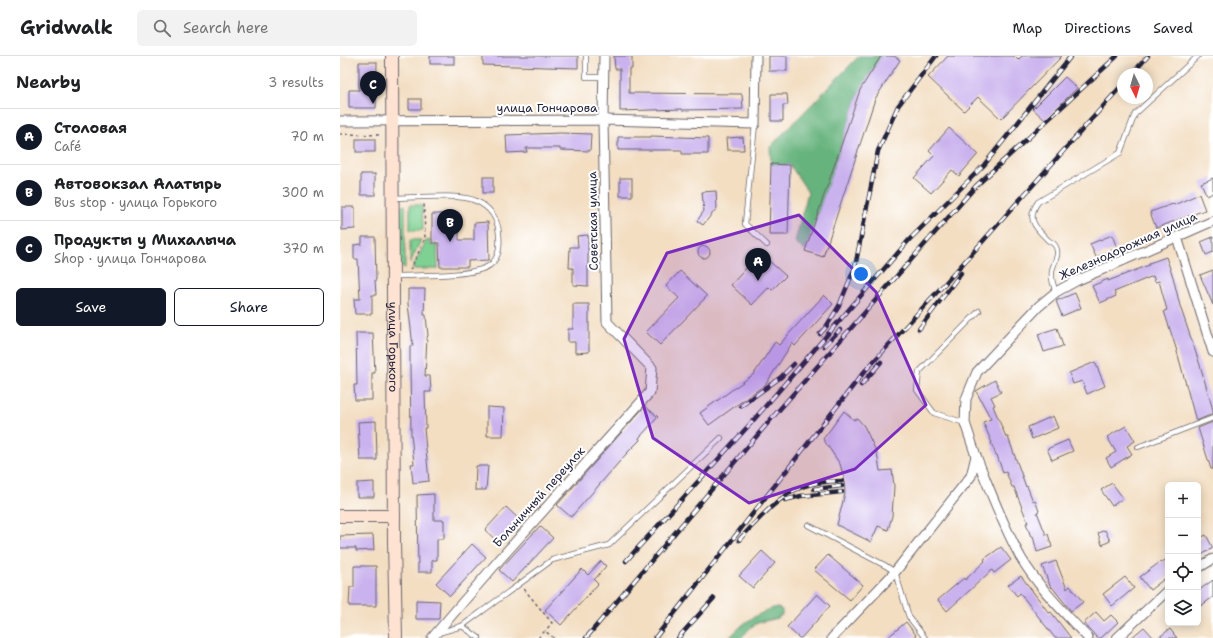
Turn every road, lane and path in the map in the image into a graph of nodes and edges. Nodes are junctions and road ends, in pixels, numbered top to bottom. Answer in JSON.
{"nodes":[{"id":1,"x":392,"y":56,"type":"edge"},
{"id":2,"x":586,"y":56,"type":"edge"},
{"id":3,"x":604,"y":56,"type":"edge"},
{"id":4,"x":756,"y":56,"type":"edge"},
{"id":5,"x":1198,"y":56,"type":"edge"},
{"id":6,"x":604,"y":77,"type":"junction"},
{"id":7,"x":603,"y":120,"type":"junction"},
{"id":8,"x":340,"y":122,"type":"edge"},
{"id":9,"x":392,"y":122,"type":"junction"},
{"id":10,"x":755,"y":124,"type":"junction"},
{"id":11,"x":340,"y":134,"type":"edge"},
{"id":12,"x":392,"y":136,"type":"junction"},
{"id":13,"x":393,"y":198,"type":"junction"},
{"id":14,"x":424,"y":198,"type":"junction"},
{"id":15,"x":1213,"y":222,"type":"edge"},
{"id":16,"x":1178,"y":237,"type":"junction"},
{"id":17,"x":767,"y":245,"type":"dead end"},
{"id":18,"x":410,"y":275,"type":"junction"},
{"id":19,"x":393,"y":276,"type":"junction"},
{"id":20,"x":1056,"y":292,"type":"junction"},
{"id":21,"x":979,"y":311,"type":"dead end"},
{"id":22,"x":1213,"y":352,"type":"edge"},
{"id":23,"x":652,"y":368,"type":"joint"},
{"id":24,"x":1213,"y":418,"type":"edge"},
{"id":25,"x":965,"y":423,"type":"junction"},
{"id":26,"x":721,"y":438,"type":"dead end"},
{"id":27,"x":1138,"y":447,"type":"dead end"},
{"id":28,"x":976,"y":456,"type":"junction"},
{"id":29,"x":340,"y":516,"type":"edge"},
{"id":30,"x":394,"y":516,"type":"junction"},
{"id":31,"x":808,"y":525,"type":"dead end"},
{"id":32,"x":1213,"y":560,"type":"edge"},
{"id":33,"x":1201,"y":566,"type":"edge"},
{"id":34,"x":895,"y":572,"type":"junction"},
{"id":35,"x":520,"y":584,"type":"junction"},
{"id":36,"x":1165,"y":593,"type":"edge"},
{"id":37,"x":462,"y":626,"type":"junction"},
{"id":38,"x":545,"y":631,"type":"junction"},
{"id":39,"x":435,"y":636,"type":"edge"},
{"id":40,"x":396,"y":638,"type":"edge"},
{"id":41,"x":479,"y":638,"type":"edge"},
{"id":42,"x":538,"y":638,"type":"edge"},
{"id":43,"x":554,"y":638,"type":"edge"},
{"id":44,"x":832,"y":638,"type":"edge"},
{"id":45,"x":925,"y":638,"type":"edge"},
{"id":46,"x":1088,"y":638,"type":"edge"},
{"id":47,"x":1117,"y":638,"type":"edge"}],
"edges":[{"from":1,"to":9,"type":"street","name":"улица Горького"},
{"from":2,"to":6,"type":"lane"},
{"from":3,"to":6,"type":"street","name":"Советская улица"},
{"from":4,"to":10,"type":"street"},
{"from":5,"to":20,"type":"lane"},
{"from":6,"to":7,"type":"street","name":"Советская улица"},
{"from":7,"to":9,"type":"street","name":"улица Гончарова"},
{"from":7,"to":10,"type":"street","name":"улица Гончарова"},
{"from":7,"to":23,"type":"street","name":"Советская улица"},
{"from":8,"to":9,"type":"street","name":"улица Гончарова"},
{"from":9,"to":12,"type":"street","name":"улица Горького"},
{"from":10,"to":17,"type":"lane"},
{"from":11,"to":12,"type":"path"},
{"from":12,"to":13,"type":"street","name":"улица Горького"},
{"from":13,"to":14,"type":"lane"},
{"from":13,"to":19,"type":"street","name":"улица Горького"},
{"from":14,"to":18,"type":"path"},
{"from":14,"to":18,"type":"lane"},
{"from":15,"to":16,"type":"street","name":"Железнодорожная улица"},
{"from":16,"to":20,"type":"street","name":"Железнодорожная улица"},
{"from":16,"to":22,"type":"street"},
{"from":18,"to":19,"type":"lane"},
{"from":19,"to":30,"type":"street","name":"улица Горького"},
{"from":20,"to":25,"type":"street","name":"Железнодорожная улица"},
{"from":21,"to":25,"type":"lane"},
{"from":23,"to":39,"type":"street","name":"Больничный переулок"},
{"from":24,"to":27,"type":"lane"},
{"from":25,"to":28,"type":"street","name":"Железнодорожная улица"},
{"from":26,"to":35,"type":"lane"},
{"from":28,"to":34,"type":"street"},
{"from":28,"to":46,"type":"street","name":"Железнодорожная улица"},
{"from":29,"to":30,"type":"street"},
{"from":30,"to":40,"type":"street","name":"улица Горького"},
{"from":31,"to":34,"type":"lane"},
{"from":32,"to":33,"type":"street"},
{"from":34,"to":44,"type":"street"},
{"from":34,"to":45,"type":"lane"},
{"from":35,"to":37,"type":"lane"},
{"from":35,"to":38,"type":"path"},
{"from":36,"to":47,"type":"street"},
{"from":37,"to":39,"type":"lane"},
{"from":37,"to":41,"type":"lane"},
{"from":38,"to":42,"type":"path"},
{"from":38,"to":43,"type":"path"}]}
